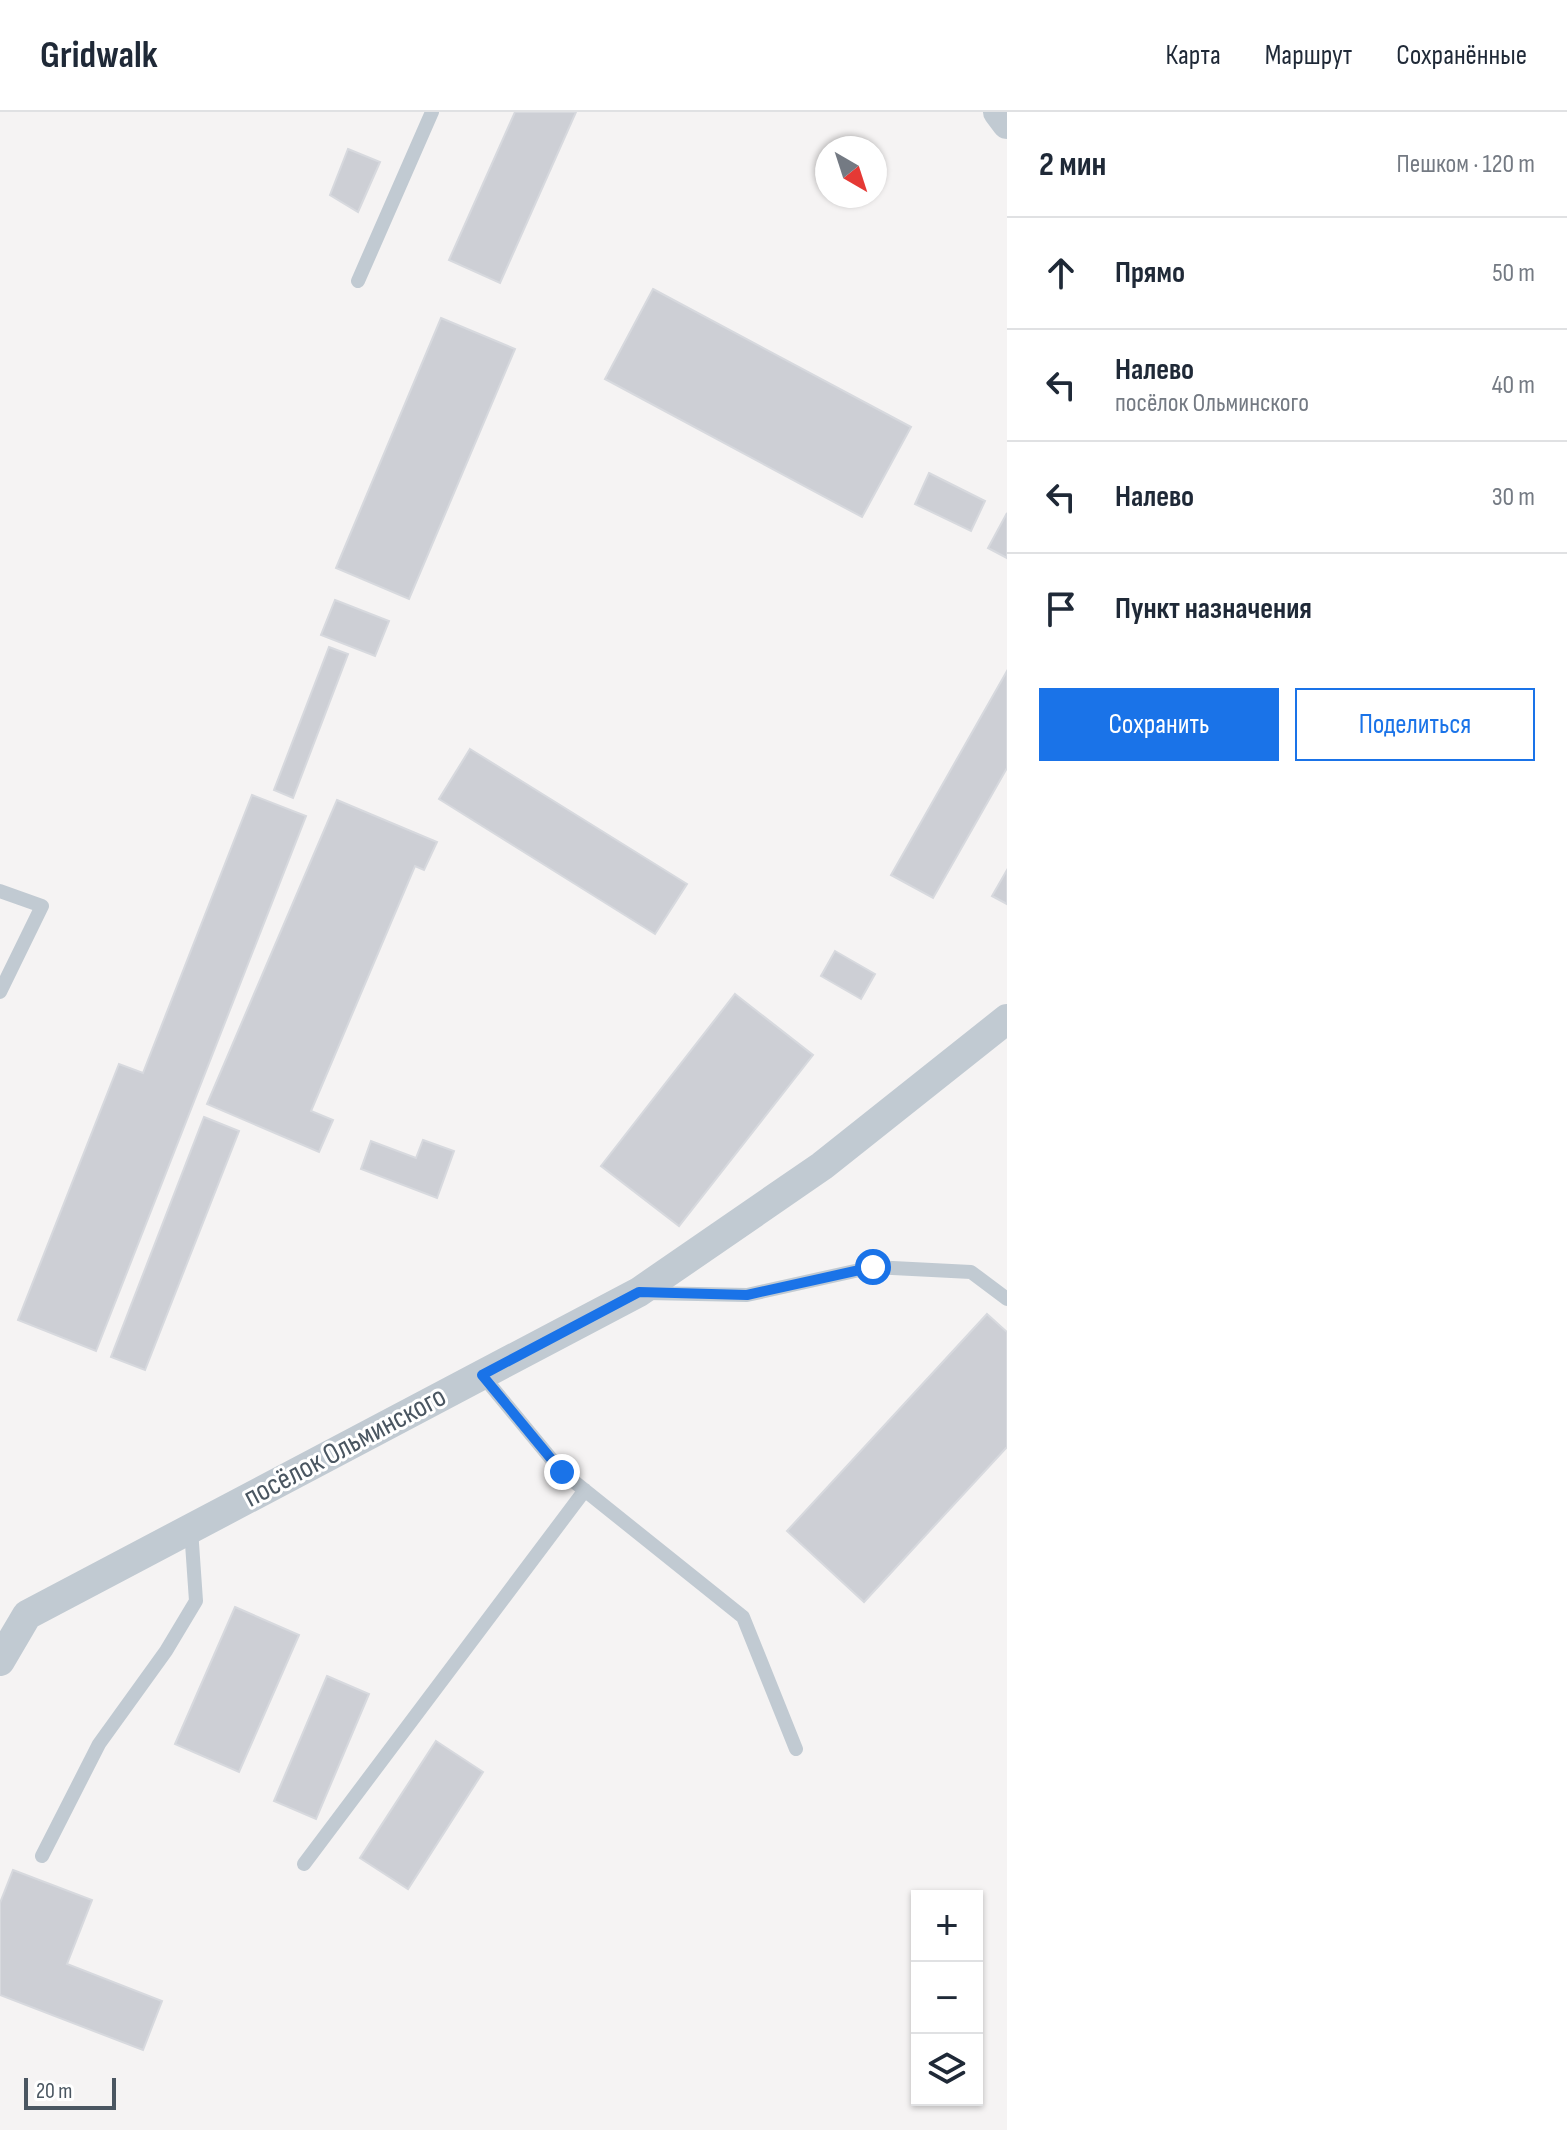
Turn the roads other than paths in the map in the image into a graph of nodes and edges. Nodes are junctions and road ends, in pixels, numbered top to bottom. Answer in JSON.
{"nodes":[{"id":1,"x":432,"y":112,"type":"edge"},
{"id":2,"x":998,"y":112,"type":"edge"},
{"id":3,"x":1007,"y":124,"type":"edge"},
{"id":4,"x":358,"y":281,"type":"dead end"},
{"id":5,"x":0,"y":891,"type":"edge"},
{"id":6,"x":0,"y":992,"type":"edge"},
{"id":7,"x":1007,"y":1019,"type":"edge"},
{"id":8,"x":639,"y":1292,"type":"junction"},
{"id":9,"x":1007,"y":1299,"type":"edge"},
{"id":10,"x":482,"y":1375,"type":"junction"},
{"id":11,"x":585,"y":1490,"type":"junction"},
{"id":12,"x":191,"y":1529,"type":"junction"},
{"id":13,"x":0,"y":1661,"type":"edge"},
{"id":14,"x":796,"y":1749,"type":"dead end"},
{"id":15,"x":42,"y":1856,"type":"dead end"},
{"id":16,"x":304,"y":1864,"type":"dead end"}],
"edges":[{"from":1,"to":4,"type":"lane"},
{"from":2,"to":3,"type":"street"},
{"from":5,"to":6,"type":"lane"},
{"from":7,"to":8,"type":"street","name":"посёлок Ольминского"},
{"from":8,"to":9,"type":"lane"},
{"from":8,"to":10,"type":"street","name":"посёлок Ольминского"},
{"from":10,"to":11,"type":"lane"},
{"from":10,"to":12,"type":"street","name":"посёлок Ольминского"},
{"from":11,"to":14,"type":"lane"},
{"from":11,"to":16,"type":"lane"},
{"from":12,"to":13,"type":"street","name":"посёлок Ольминского"},
{"from":12,"to":15,"type":"lane"}]}
